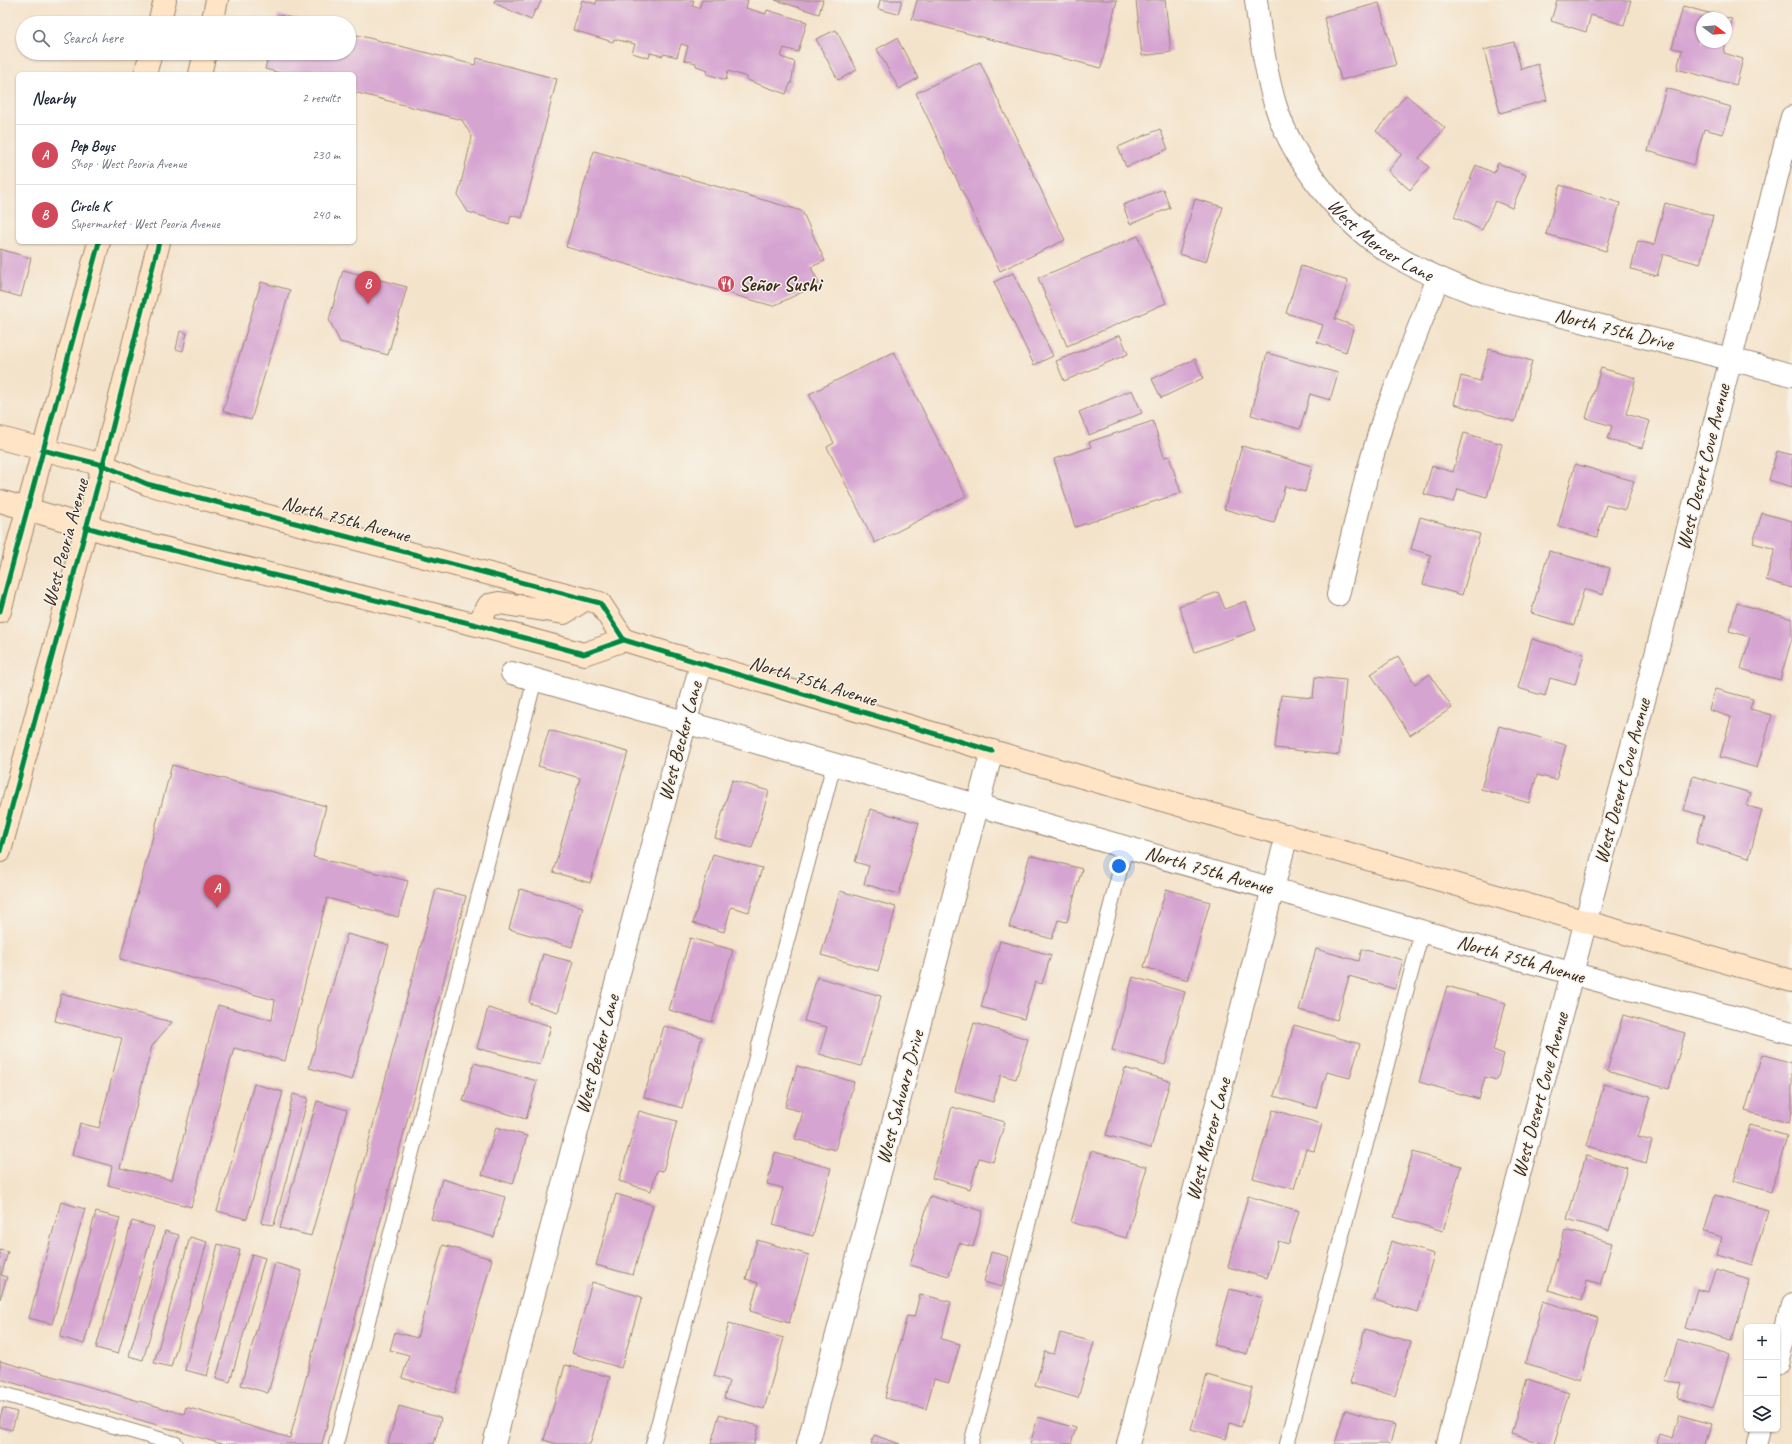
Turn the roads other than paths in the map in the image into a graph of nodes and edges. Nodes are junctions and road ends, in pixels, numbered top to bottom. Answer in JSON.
{"nodes":[{"id":1,"x":165,"y":0,"type":"edge"},
{"id":2,"x":217,"y":0,"type":"edge"},
{"id":3,"x":1256,"y":0,"type":"edge"},
{"id":4,"x":161,"y":16,"type":"edge"},
{"id":5,"x":214,"y":16,"type":"edge"},
{"id":6,"x":149,"y":60,"type":"edge"},
{"id":7,"x":203,"y":60,"type":"edge"},
{"id":8,"x":146,"y":72,"type":"edge"},
{"id":9,"x":200,"y":72,"type":"edge"},
{"id":10,"x":1792,"y":117,"type":"edge"},
{"id":11,"x":98,"y":244,"type":"edge"},
{"id":12,"x":158,"y":244,"type":"edge"},
{"id":13,"x":1438,"y":278,"type":"junction"},
{"id":14,"x":1731,"y":359,"type":"junction"},
{"id":15,"x":1792,"y":375,"type":"edge"},
{"id":16,"x":0,"y":438,"type":"edge"},
{"id":17,"x":42,"y":450,"type":"junction"},
{"id":18,"x":103,"y":465,"type":"junction"},
{"id":19,"x":0,"y":501,"type":"edge"},
{"id":20,"x":26,"y":509,"type":"junction"},
{"id":21,"x":86,"y":527,"type":"junction"},
{"id":22,"x":1338,"y":595,"type":"dead end"},
{"id":23,"x":586,"y":599,"type":"junction"},
{"id":24,"x":0,"y":611,"type":"edge"},
{"id":25,"x":477,"y":625,"type":"junction"},
{"id":26,"x":624,"y":640,"type":"junction"},
{"id":27,"x":701,"y":664,"type":"junction"},
{"id":28,"x":512,"y":673,"type":"dead end"},
{"id":29,"x":535,"y":679,"type":"junction"},
{"id":30,"x":686,"y":722,"type":"junction"},
{"id":31,"x":992,"y":751,"type":"junction"},
{"id":32,"x":834,"y":764,"type":"junction"},
{"id":33,"x":977,"y":804,"type":"junction"},
{"id":34,"x":1288,"y":835,"type":"junction"},
{"id":35,"x":1126,"y":847,"type":"junction"},
{"id":36,"x":0,"y":851,"type":"edge"},
{"id":37,"x":1274,"y":888,"type":"junction"},
{"id":38,"x":1585,"y":922,"type":"junction"},
{"id":39,"x":1422,"y":931,"type":"junction"},
{"id":40,"x":1572,"y":973,"type":"junction"},
{"id":41,"x":1792,"y":981,"type":"edge"},
{"id":42,"x":1792,"y":1033,"type":"edge"},
{"id":43,"x":1792,"y":1306,"type":"edge"},
{"id":44,"x":1778,"y":1360,"type":"edge"},
{"id":45,"x":0,"y":1393,"type":"edge"},
{"id":46,"x":1759,"y":1432,"type":"edge"},
{"id":47,"x":176,"y":1444,"type":"edge"},
{"id":48,"x":336,"y":1444,"type":"edge"},
{"id":49,"x":494,"y":1444,"type":"edge"},
{"id":50,"x":653,"y":1444,"type":"edge"},
{"id":51,"x":808,"y":1444,"type":"edge"},
{"id":52,"x":971,"y":1444,"type":"edge"},
{"id":53,"x":1128,"y":1444,"type":"edge"},
{"id":54,"x":1287,"y":1444,"type":"edge"},
{"id":55,"x":1448,"y":1444,"type":"edge"},
{"id":56,"x":1756,"y":1444,"type":"edge"}],
"edges":[{"from":1,"to":4,"type":"main road"},
{"from":2,"to":5,"type":"main road"},
{"from":3,"to":13,"type":"street","name":"West Mercer Lane"},
{"from":6,"to":8,"type":"main road"},
{"from":7,"to":9,"type":"main road"},
{"from":10,"to":14,"type":"street","name":"West Desert Cove Avenue"},
{"from":11,"to":17,"type":"main road"},
{"from":12,"to":18,"type":"main road","name":"West Peoria Avenue"},
{"from":13,"to":14,"type":"street","name":"North 75th Drive"},
{"from":13,"to":22,"type":"street","name":"West Mercer Lane"},
{"from":14,"to":15,"type":"street","name":"North 75th Drive"},
{"from":14,"to":38,"type":"street","name":"West Desert Cove Avenue"},
{"from":16,"to":17,"type":"main road","name":"North 75th Avenue"},
{"from":17,"to":18,"type":"main road","name":"North 75th Avenue"},
{"from":17,"to":20,"type":"main road"},
{"from":18,"to":21,"type":"main road","name":"West Peoria Avenue"},
{"from":18,"to":23,"type":"main road","name":"North 75th Avenue"},
{"from":19,"to":20,"type":"main road"},
{"from":20,"to":21,"type":"main road"},
{"from":20,"to":24,"type":"main road"},
{"from":21,"to":25,"type":"main road"},
{"from":21,"to":36,"type":"main road","name":"West Peoria Avenue"},
{"from":23,"to":25,"type":"main road"},
{"from":23,"to":26,"type":"main road","name":"North 75th Avenue"},
{"from":25,"to":26,"type":"main road"},
{"from":26,"to":27,"type":"main road","name":"North 75th Avenue"},
{"from":27,"to":30,"type":"street","name":"West Becker Lane"},
{"from":27,"to":31,"type":"main road","name":"North 75th Avenue"},
{"from":28,"to":29,"type":"street","name":"North 75th Avenue"},
{"from":29,"to":30,"type":"street","name":"North 75th Avenue"},
{"from":29,"to":48,"type":"lane"},
{"from":30,"to":32,"type":"street","name":"North 75th Avenue"},
{"from":30,"to":49,"type":"street","name":"West Becker Lane"},
{"from":31,"to":33,"type":"street","name":"West Sahuaro Drive"},
{"from":31,"to":34,"type":"main road","name":"North 75th Avenue"},
{"from":32,"to":33,"type":"street","name":"North 75th Avenue"},
{"from":32,"to":50,"type":"lane"},
{"from":33,"to":35,"type":"street","name":"North 75th Avenue"},
{"from":33,"to":51,"type":"street","name":"West Sahuaro Drive"},
{"from":34,"to":37,"type":"street","name":"West Mercer Lane"},
{"from":34,"to":38,"type":"main road","name":"North 75th Avenue"},
{"from":35,"to":37,"type":"street","name":"North 75th Avenue"},
{"from":35,"to":52,"type":"lane"},
{"from":37,"to":39,"type":"street","name":"North 75th Avenue"},
{"from":37,"to":53,"type":"street","name":"West Mercer Lane"},
{"from":38,"to":40,"type":"street","name":"West Desert Cove Avenue"},
{"from":38,"to":41,"type":"main road","name":"North 75th Avenue"},
{"from":39,"to":40,"type":"street","name":"North 75th Avenue"},
{"from":39,"to":54,"type":"lane"},
{"from":40,"to":42,"type":"street","name":"North 75th Avenue"},
{"from":40,"to":55,"type":"street","name":"West Desert Cove Avenue"},
{"from":43,"to":44,"type":"street"},
{"from":45,"to":47,"type":"lane"},
{"from":46,"to":56,"type":"street"}]}
